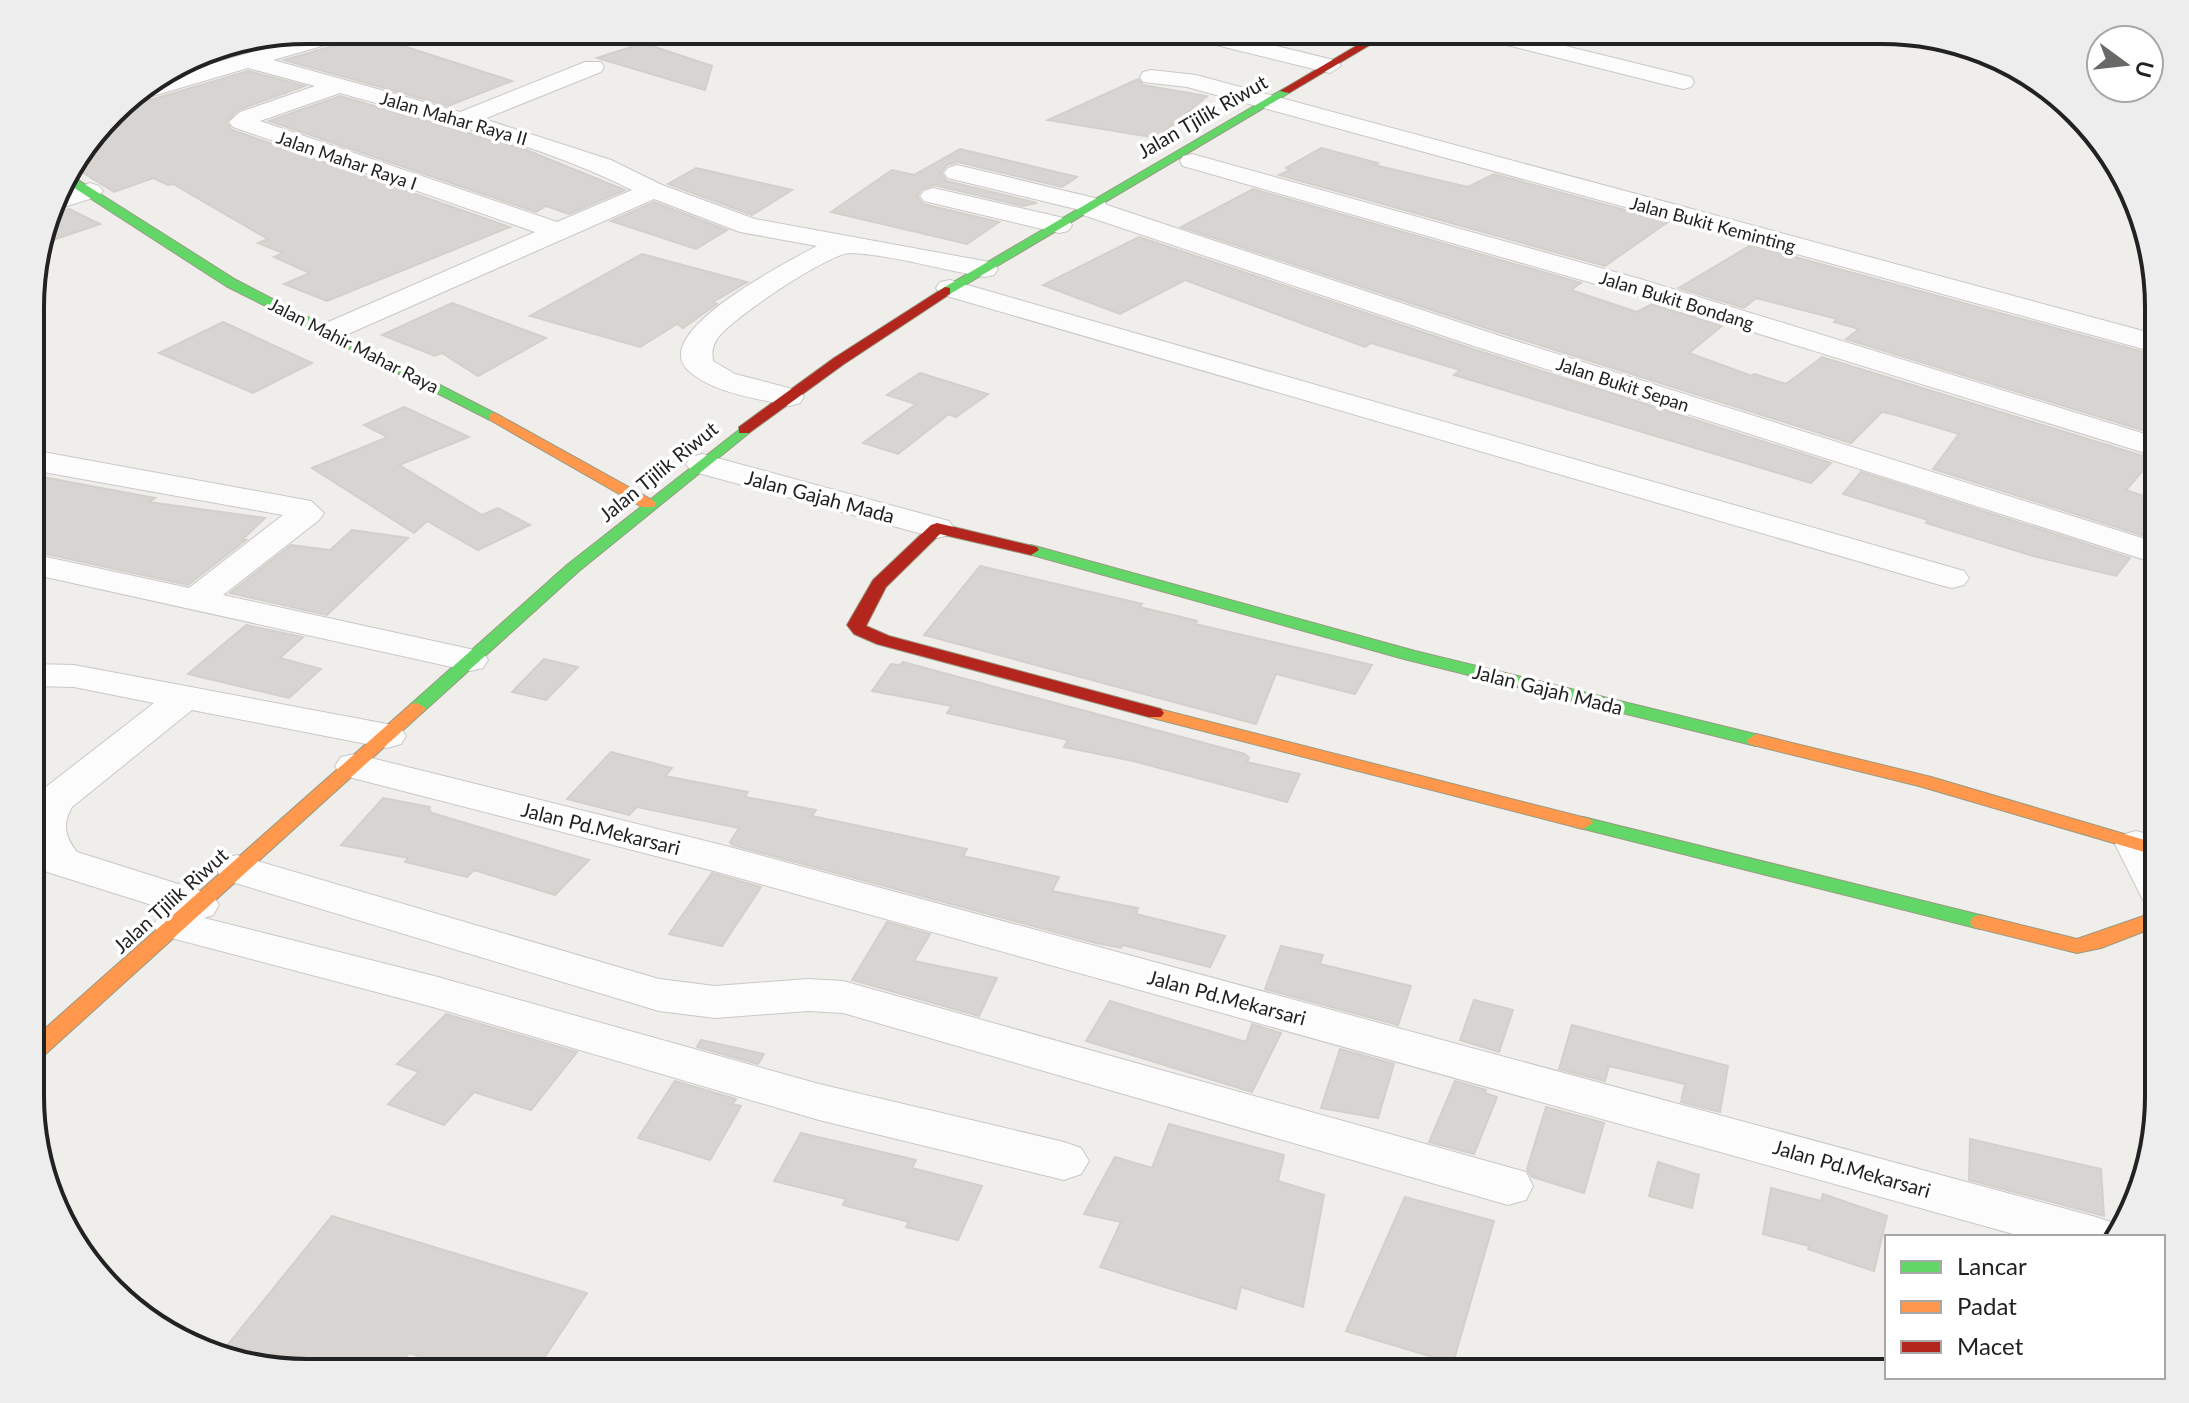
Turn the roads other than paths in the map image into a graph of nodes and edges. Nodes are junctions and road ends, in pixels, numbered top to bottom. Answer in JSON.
{"nodes":[{"id":1,"x":1241,"y":44,"type":"edge"},
{"id":2,"x":1370,"y":44,"type":"edge"},
{"id":3,"x":1531,"y":44,"type":"edge"},
{"id":4,"x":287,"y":45,"type":"edge"},
{"id":5,"x":258,"y":52,"type":"edge"},
{"id":6,"x":203,"y":66,"type":"edge"},
{"id":7,"x":1330,"y":66,"type":"junction"},
{"id":8,"x":593,"y":67,"type":"dead end"},
{"id":9,"x":214,"y":72,"type":"junction"},
{"id":10,"x":1151,"y":77,"type":"dead end"},
{"id":11,"x":1683,"y":82,"type":"dead end"},
{"id":12,"x":166,"y":85,"type":"edge"},
{"id":13,"x":342,"y":85,"type":"junction"},
{"id":14,"x":1269,"y":103,"type":"junction"},
{"id":15,"x":461,"y":120,"type":"junction"},
{"id":16,"x":1192,"y":161,"type":"dead end"},
{"id":17,"x":957,"y":173,"type":"dead end"},
{"id":18,"x":75,"y":182,"type":"edge"},
{"id":19,"x":653,"y":190,"type":"junction"},
{"id":20,"x":90,"y":191,"type":"junction"},
{"id":21,"x":933,"y":196,"type":"dead end"},
{"id":22,"x":67,"y":199,"type":"edge"},
{"id":23,"x":1091,"y":206,"type":"junction"},
{"id":24,"x":1059,"y":225,"type":"junction"},
{"id":25,"x":557,"y":231,"type":"junction"},
{"id":26,"x":844,"y":243,"type":"junction"},
{"id":27,"x":984,"y":269,"type":"junction"},
{"id":28,"x":950,"y":288,"type":"junction"},
{"id":29,"x":329,"y":332,"type":"junction"},
{"id":30,"x":2144,"y":340,"type":"edge"},
{"id":31,"x":789,"y":397,"type":"junction"},
{"id":32,"x":2144,"y":444,"type":"edge"},
{"id":33,"x":44,"y":462,"type":"edge"},
{"id":34,"x":702,"y":464,"type":"junction"},
{"id":35,"x":648,"y":504,"type":"junction"},
{"id":36,"x":937,"y":528,"type":"junction"},
{"id":37,"x":2144,"y":550,"type":"edge"},
{"id":38,"x":44,"y":567,"type":"edge"},
{"id":39,"x":1952,"y":578,"type":"dead end"},
{"id":40,"x":195,"y":600,"type":"junction"},
{"id":41,"x":470,"y":660,"type":"junction"},
{"id":42,"x":44,"y":675,"type":"edge"},
{"id":43,"x":185,"y":697,"type":"junction"},
{"id":44,"x":387,"y":736,"type":"junction"},
{"id":45,"x":355,"y":766,"type":"junction"},
{"id":46,"x":2144,"y":846,"type":"edge"},
{"id":47,"x":237,"y":869,"type":"junction"},
{"id":48,"x":186,"y":915,"type":"junction"},
{"id":49,"x":2144,"y":923,"type":"edge"},
{"id":50,"x":44,"y":1042,"type":"edge"},
{"id":51,"x":1064,"y":1161,"type":"dead end"},
{"id":52,"x":1508,"y":1186,"type":"dead end"},
{"id":53,"x":2089,"y":1235,"type":"edge"}],
"edges":[{"from":1,"to":7,"type":"street"},
{"from":2,"to":7,"type":"main road","name":"Jalan Tjilik Riwut"},
{"from":3,"to":11,"type":"street"},
{"from":4,"to":5,"type":"street"},
{"from":5,"to":9,"type":"street"},
{"from":5,"to":13,"type":"street","name":"Jalan Mahar Raya II"},
{"from":6,"to":9,"type":"street"},
{"from":7,"to":14,"type":"main road","name":"Jalan Tjilik Riwut"},
{"from":8,"to":15,"type":"street"},
{"from":9,"to":12,"type":"street"},
{"from":10,"to":14,"type":"street","name":"Jalan Bukit Keminting"},
{"from":13,"to":15,"type":"street","name":"Jalan Mahar Raya II"},
{"from":13,"to":25,"type":"street","name":"Jalan Mahar Raya I"},
{"from":14,"to":23,"type":"main road","name":"Jalan Tjilik Riwut"},
{"from":14,"to":30,"type":"street","name":"Jalan Bukit Keminting"},
{"from":15,"to":19,"type":"street","name":"Jalan Mahar Raya II"},
{"from":16,"to":32,"type":"street","name":"Jalan Bukit Bondang"},
{"from":17,"to":23,"type":"street","name":"Jalan Bukit Sepan"},
{"from":18,"to":20,"type":"main road","name":"Jalan Mahir Mahar Raya"},
{"from":19,"to":25,"type":"street"},
{"from":19,"to":26,"type":"street","name":"Jalan Mahar Raya II"},
{"from":20,"to":22,"type":"street"},
{"from":20,"to":29,"type":"main road","name":"Jalan Mahir Mahar Raya"},
{"from":21,"to":24,"type":"street"},
{"from":23,"to":24,"type":"main road","name":"Jalan Tjilik Riwut"},
{"from":23,"to":37,"type":"street","name":"Jalan Bukit Sepan"},
{"from":24,"to":27,"type":"main road","name":"Jalan Tjilik Riwut"},
{"from":25,"to":29,"type":"street"},
{"from":26,"to":27,"type":"street","name":"Jalan Mahar Raya II"},
{"from":26,"to":31,"type":"street"},
{"from":27,"to":28,"type":"main road","name":"Jalan Tjilik Riwut"},
{"from":28,"to":31,"type":"main road","name":"Jalan Tjilik Riwut"},
{"from":28,"to":39,"type":"street"},
{"from":29,"to":35,"type":"main road","name":"Jalan Mahir Mahar Raya"},
{"from":31,"to":34,"type":"main road","name":"Jalan Tjilik Riwut"},
{"from":33,"to":40,"type":"street"},
{"from":34,"to":35,"type":"main road","name":"Jalan Tjilik Riwut"},
{"from":34,"to":36,"type":"street","name":"Jalan Gajah Mada"},
{"from":35,"to":41,"type":"main road","name":"Jalan Tjilik Riwut"},
{"from":36,"to":46,"type":"main road","name":"Jalan Gajah Mada"},
{"from":36,"to":49,"type":"main road"},
{"from":38,"to":40,"type":"street"},
{"from":40,"to":41,"type":"street"},
{"from":41,"to":44,"type":"main road","name":"Jalan Tjilik Riwut"},
{"from":42,"to":43,"type":"street"},
{"from":43,"to":44,"type":"street"},
{"from":43,"to":48,"type":"street"},
{"from":44,"to":45,"type":"main road","name":"Jalan Tjilik Riwut"},
{"from":45,"to":47,"type":"main road","name":"Jalan Tjilik Riwut"},
{"from":45,"to":53,"type":"street","name":"Jalan Pd.Mekarsari"},
{"from":47,"to":48,"type":"main road","name":"Jalan Tjilik Riwut"},
{"from":47,"to":52,"type":"street"},
{"from":48,"to":50,"type":"main road","name":"Jalan Tjilik Riwut"},
{"from":48,"to":51,"type":"street"}]}
